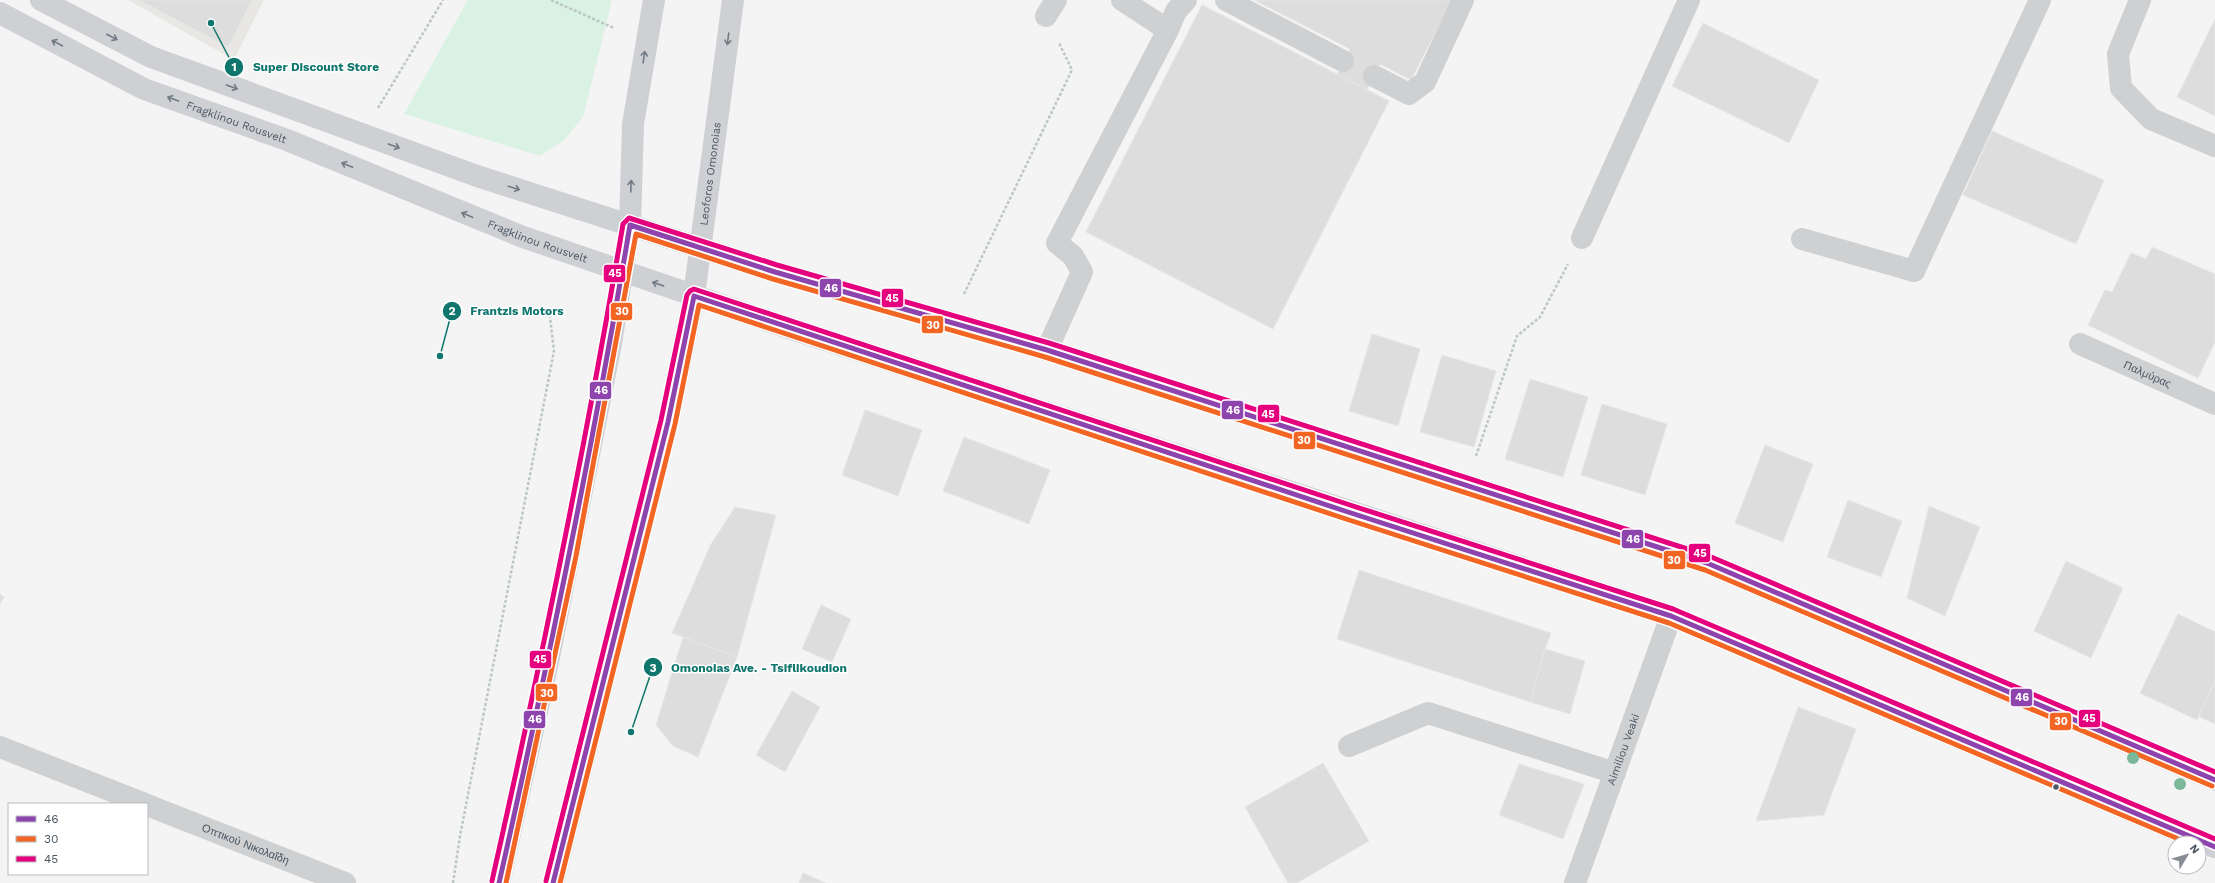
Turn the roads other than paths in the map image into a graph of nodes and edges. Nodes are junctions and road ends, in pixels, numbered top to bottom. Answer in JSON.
{"nodes":[{"id":1,"x":40,"y":0,"type":"edge"},
{"id":2,"x":654,"y":0,"type":"edge"},
{"id":3,"x":733,"y":0,"type":"edge"},
{"id":4,"x":1122,"y":0,"type":"edge"},
{"id":5,"x":1186,"y":0,"type":"edge"},
{"id":6,"x":1226,"y":0,"type":"edge"},
{"id":7,"x":1463,"y":0,"type":"edge"},
{"id":8,"x":1689,"y":0,"type":"edge"},
{"id":9,"x":2040,"y":0,"type":"edge"},
{"id":10,"x":2140,"y":0,"type":"edge"},
{"id":11,"x":64,"y":6,"type":"edge"},
{"id":12,"x":0,"y":13,"type":"edge"},
{"id":13,"x":1168,"y":30,"type":"junction"},
{"id":14,"x":1343,"y":61,"type":"dead end"},
{"id":15,"x":1374,"y":76,"type":"dead end"},
{"id":16,"x":2215,"y":146,"type":"edge"},
{"id":17,"x":630,"y":225,"type":"junction"},
{"id":18,"x":1582,"y":238,"type":"road end"},
{"id":19,"x":1802,"y":239,"type":"dead end"},
{"id":20,"x":701,"y":248,"type":"junction"},
{"id":21,"x":622,"y":272,"type":"junction"},
{"id":22,"x":694,"y":296,"type":"junction"},
{"id":23,"x":2080,"y":344,"type":"dead end"},
{"id":24,"x":1047,"y":350,"type":"junction"},
{"id":25,"x":2215,"y":404,"type":"edge"},
{"id":26,"x":1671,"y":616,"type":"junction"},
{"id":27,"x":1349,"y":746,"type":"dead end"},
{"id":28,"x":0,"y":747,"type":"edge"},
{"id":29,"x":1615,"y":773,"type":"junction"},
{"id":30,"x":2215,"y":780,"type":"edge"},
{"id":31,"x":143,"y":803,"type":"edge"},
{"id":32,"x":148,"y":805,"type":"edge"},
{"id":33,"x":2215,"y":847,"type":"edge"},
{"id":34,"x":345,"y":883,"type":"edge"},
{"id":35,"x":499,"y":883,"type":"edge"},
{"id":36,"x":553,"y":883,"type":"edge"},
{"id":37,"x":1575,"y":883,"type":"edge"}],
"edges":[{"from":1,"to":11,"type":"main road"},
{"from":17,"to":2,"type":"main road","one_way":true},
{"from":3,"to":20,"type":"main road","name":"Leoforos Omonoias","one_way":true},
{"from":4,"to":13,"type":"street"},
{"from":5,"to":13,"type":"street"},
{"from":6,"to":14,"type":"street"},
{"from":7,"to":15,"type":"street"},
{"from":8,"to":18,"type":"street"},
{"from":9,"to":19,"type":"street"},
{"from":10,"to":16,"type":"street"},
{"from":11,"to":17,"type":"main road","one_way":true},
{"from":21,"to":12,"type":"main road","name":"Fragklinou Rousvelt","one_way":true},
{"from":13,"to":24,"type":"street"},
{"from":17,"to":20,"type":"main road"},
{"from":17,"to":21,"type":"main road"},
{"from":20,"to":22,"type":"main road","name":"Leoforos Omonoias"},
{"from":20,"to":24,"type":"main road"},
{"from":22,"to":21,"type":"main road","name":"Fragklinou Rousvelt","one_way":true},
{"from":21,"to":35,"type":"main road"},
{"from":22,"to":26,"type":"main road","name":"Fragklinou Rousvelt"},
{"from":22,"to":36,"type":"main road","name":"Leoforos Omonoias"},
{"from":23,"to":25,"type":"street","name":"Παλμύρας"},
{"from":24,"to":30,"type":"main road"},
{"from":26,"to":29,"type":"street","name":"Aimiliou Veaki"},
{"from":26,"to":33,"type":"main road","name":"Fragklinou Rousvelt"},
{"from":27,"to":29,"type":"street"},
{"from":28,"to":31,"type":"street","name":"Οπτικού Νικολαΐδη"},
{"from":29,"to":37,"type":"street","name":"Aimiliou Veaki"},
{"from":32,"to":34,"type":"street","name":"Οπτικού Νικολαΐδη"}]}
